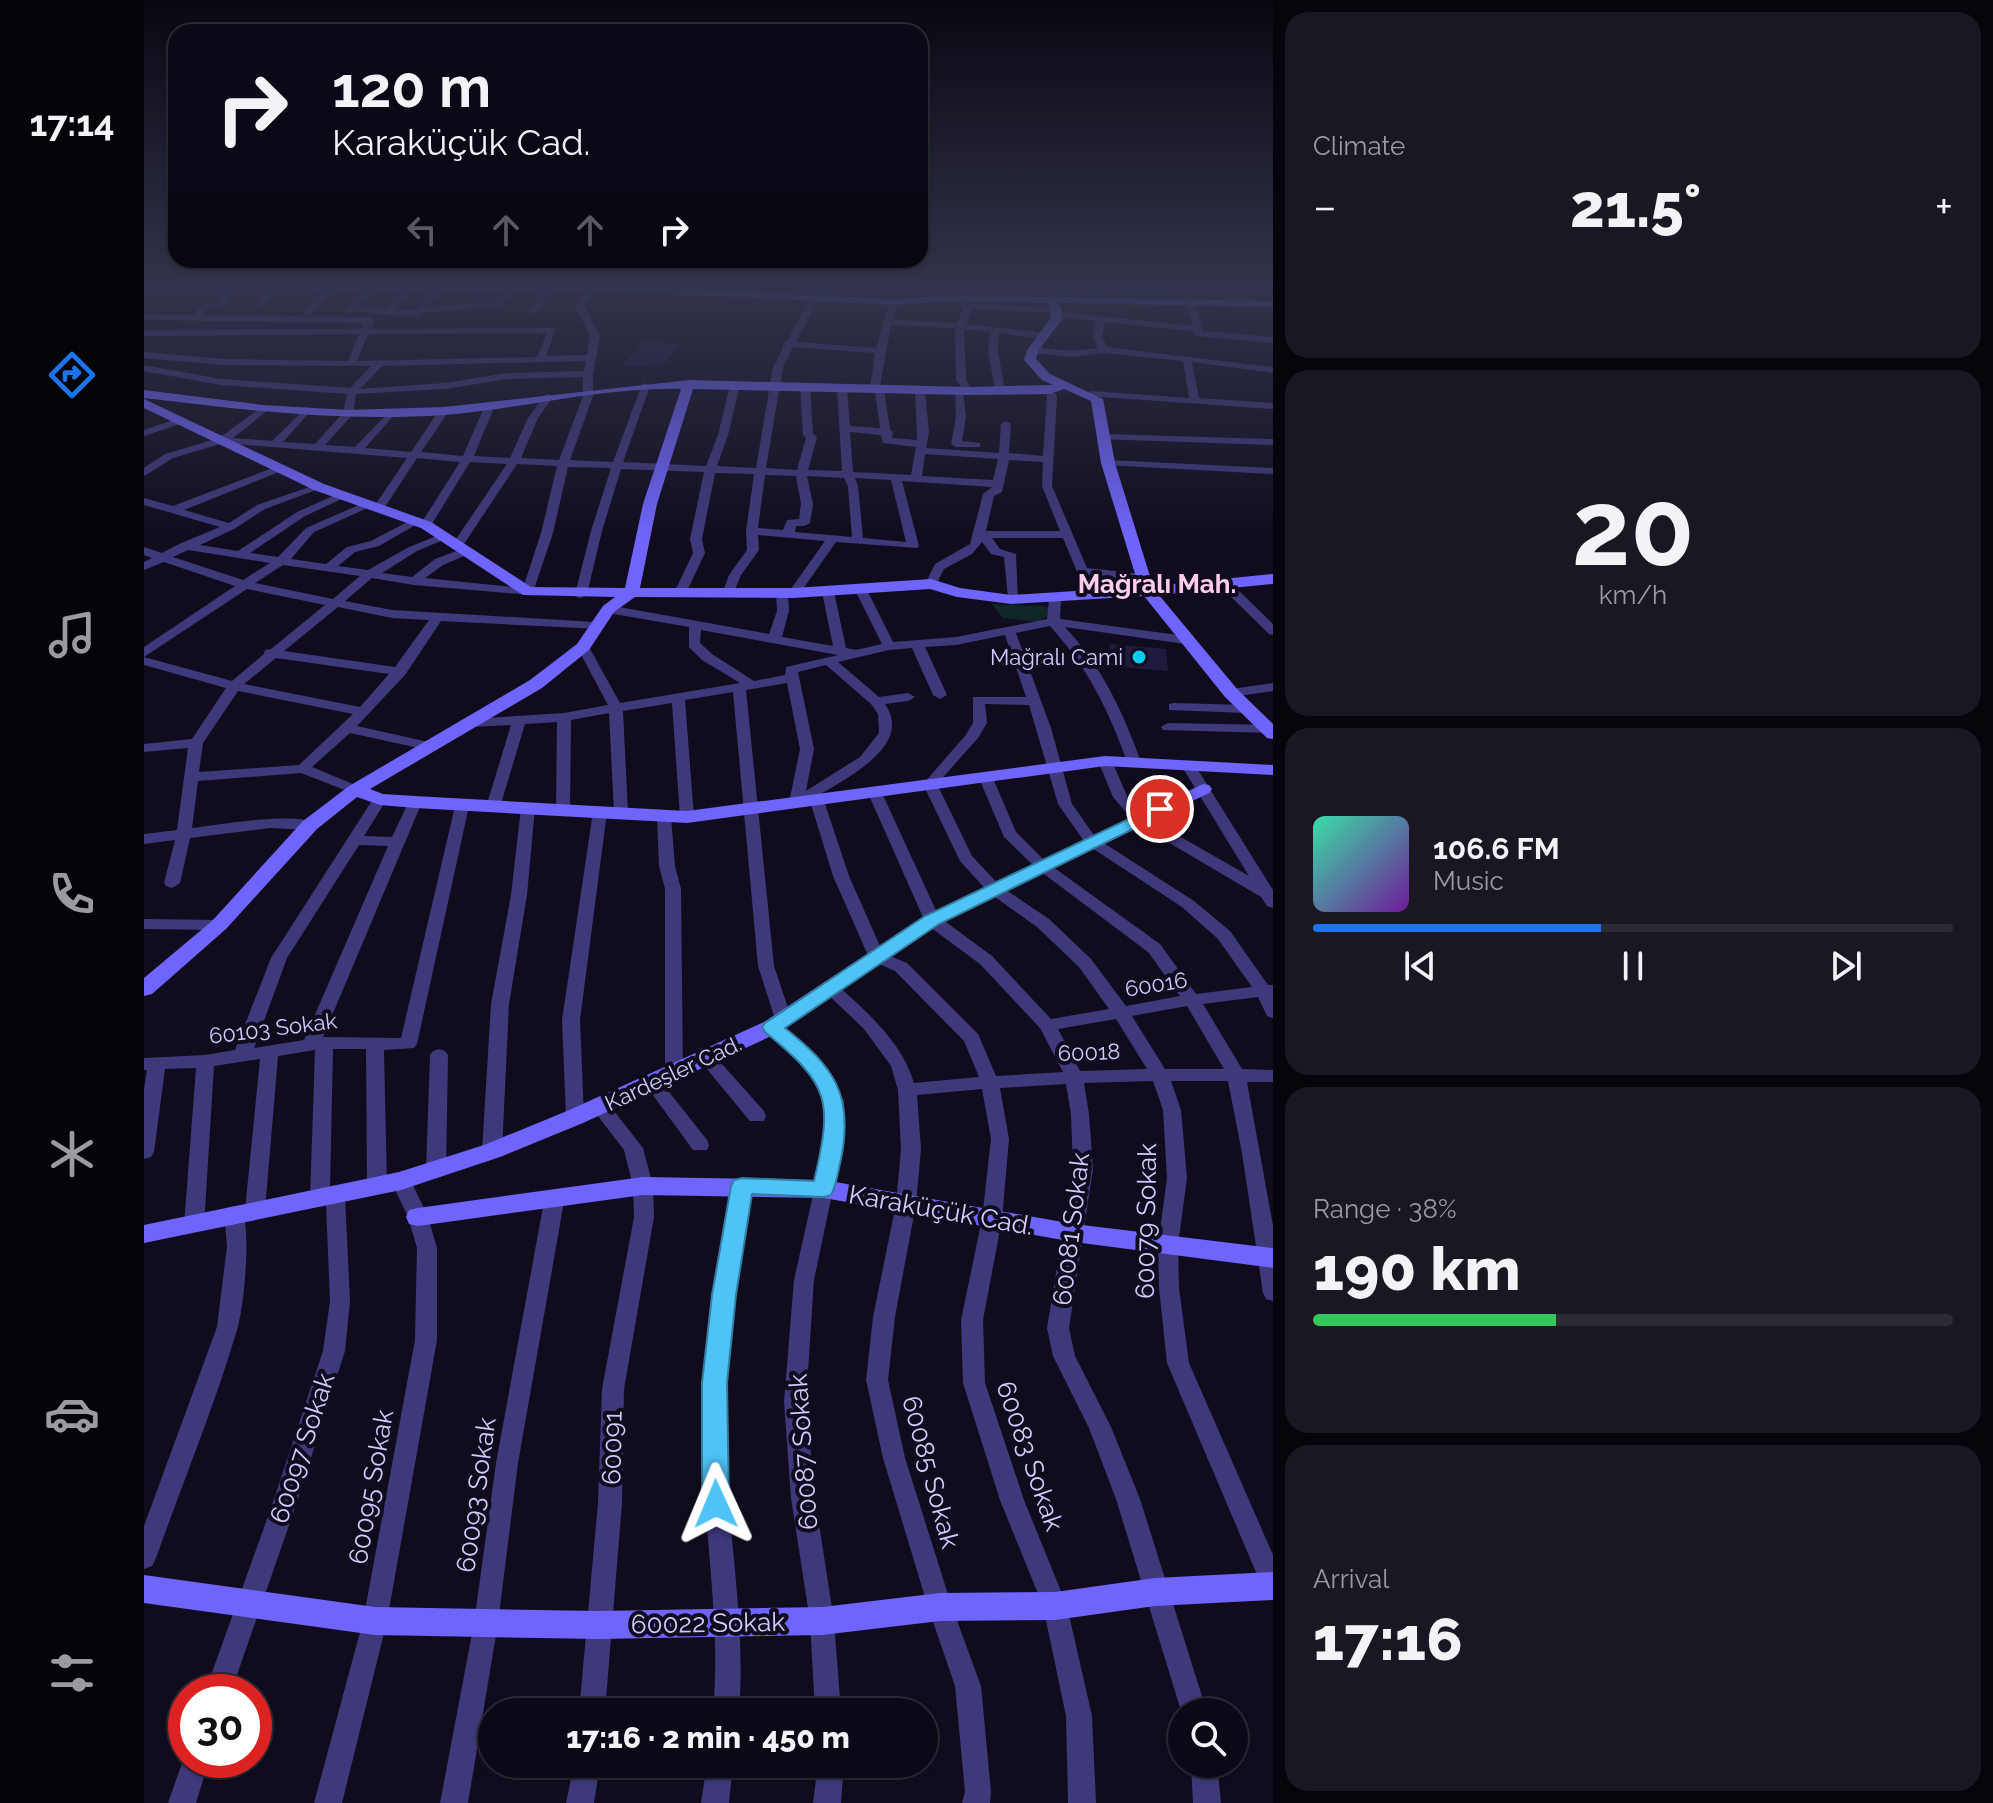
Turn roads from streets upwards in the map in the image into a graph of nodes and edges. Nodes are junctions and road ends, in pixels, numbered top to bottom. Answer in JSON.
{"nodes":[{"id":1,"x":161,"y":371,"type":"edge"},
{"id":2,"x":372,"y":371,"type":"edge"},
{"id":3,"x":777,"y":371,"type":"edge"},
{"id":4,"x":878,"y":371,"type":"edge"},
{"id":5,"x":961,"y":371,"type":"edge"},
{"id":6,"x":997,"y":371,"type":"edge"},
{"id":7,"x":1038,"y":371,"type":"edge"},
{"id":8,"x":1189,"y":371,"type":"edge"},
{"id":9,"x":588,"y":374,"type":"joint"},
{"id":10,"x":689,"y":384,"type":"junction"},
{"id":11,"x":735,"y":385,"type":"junction"},
{"id":12,"x":645,"y":386,"type":"junction"},
{"id":13,"x":774,"y":386,"type":"junction"},
{"id":14,"x":805,"y":387,"type":"junction"},
{"id":15,"x":1057,"y":387,"type":"junction"},
{"id":16,"x":842,"y":388,"type":"junction"},
{"id":17,"x":877,"y":389,"type":"junction"},
{"id":18,"x":920,"y":390,"type":"junction"},
{"id":19,"x":1000,"y":390,"type":"junction"},
{"id":20,"x":352,"y":391,"type":"junction"},
{"id":21,"x":963,"y":391,"type":"junction"},
{"id":22,"x":588,"y":392,"type":"junction"},
{"id":23,"x":144,"y":394,"type":"edge"},
{"id":24,"x":1091,"y":394,"type":"junction"},
{"id":25,"x":548,"y":397,"type":"junction"},
{"id":26,"x":1195,"y":401,"type":"junction"},
{"id":27,"x":144,"y":403,"type":"edge"},
{"id":28,"x":490,"y":405,"type":"junction"},
{"id":29,"x":1273,"y":406,"type":"edge"},
{"id":30,"x":263,"y":409,"type":"junction"},
{"id":31,"x":444,"y":411,"type":"junction"},
{"id":32,"x":305,"y":412,"type":"junction"},
{"id":33,"x":392,"y":412,"type":"junction"},
{"id":34,"x":348,"y":414,"type":"junction"},
{"id":35,"x":179,"y":421,"type":"junction"},
{"id":36,"x":1006,"y":424,"type":"dead end"},
{"id":37,"x":846,"y":429,"type":"junction"},
{"id":38,"x":888,"y":432,"type":"junction"},
{"id":39,"x":144,"y":433,"type":"edge"},
{"id":40,"x":1103,"y":437,"type":"junction"},
{"id":41,"x":223,"y":440,"type":"junction"},
{"id":42,"x":1208,"y":440,"type":"junction"},
{"id":43,"x":1273,"y":442,"type":"edge"},
{"id":44,"x":274,"y":445,"type":"junction"},
{"id":45,"x":922,"y":447,"type":"junction"},
{"id":46,"x":317,"y":448,"type":"junction"},
{"id":47,"x":357,"y":451,"type":"junction"},
{"id":48,"x":1004,"y":452,"type":"junction"},
{"id":49,"x":417,"y":455,"type":"junction"},
{"id":50,"x":464,"y":459,"type":"junction"},
{"id":51,"x":1048,"y":459,"type":"junction"},
{"id":52,"x":514,"y":461,"type":"junction"},
{"id":53,"x":1108,"y":463,"type":"junction"},
{"id":54,"x":563,"y":464,"type":"junction"},
{"id":55,"x":617,"y":466,"type":"junction"},
{"id":56,"x":664,"y":467,"type":"junction"},
{"id":57,"x":958,"y":467,"type":"junction"},
{"id":58,"x":280,"y":468,"type":"junction"},
{"id":59,"x":1219,"y":469,"type":"junction"},
{"id":60,"x":710,"y":470,"type":"junction"},
{"id":61,"x":1273,"y":471,"type":"edge"},
{"id":62,"x":144,"y":473,"type":"edge"},
{"id":63,"x":760,"y":473,"type":"junction"},
{"id":64,"x":801,"y":475,"type":"junction"},
{"id":65,"x":848,"y":475,"type":"junction"},
{"id":66,"x":896,"y":477,"type":"junction"},
{"id":67,"x":916,"y":479,"type":"junction"},
{"id":68,"x":997,"y":484,"type":"junction"},
{"id":69,"x":319,"y":487,"type":"junction"},
{"id":70,"x":342,"y":495,"type":"junction"},
{"id":71,"x":144,"y":501,"type":"edge"},
{"id":72,"x":373,"y":506,"type":"junction"},
{"id":73,"x":176,"y":509,"type":"junction"},
{"id":74,"x":421,"y":523,"type":"junction"},
{"id":75,"x":230,"y":527,"type":"junction"},
{"id":76,"x":752,"y":531,"type":"junction"},
{"id":77,"x":981,"y":534,"type":"junction"},
{"id":78,"x":1066,"y":535,"type":"junction"},
{"id":79,"x":444,"y":536,"type":"junction"},
{"id":80,"x":788,"y":536,"type":"junction"},
{"id":81,"x":833,"y":539,"type":"junction"},
{"id":82,"x":858,"y":541,"type":"junction"},
{"id":83,"x":183,"y":546,"type":"junction"},
{"id":84,"x":463,"y":548,"type":"junction"},
{"id":85,"x":144,"y":551,"type":"edge"},
{"id":86,"x":239,"y":555,"type":"junction"},
{"id":87,"x":163,"y":556,"type":"junction"},
{"id":88,"x":280,"y":561,"type":"junction"},
{"id":89,"x":144,"y":566,"type":"edge"},
{"id":90,"x":328,"y":568,"type":"junction"},
{"id":91,"x":369,"y":575,"type":"junction"},
{"id":92,"x":1273,"y":579,"type":"edge"},
{"id":93,"x":414,"y":581,"type":"junction"},
{"id":94,"x":931,"y":584,"type":"junction"},
{"id":95,"x":1145,"y":584,"type":"junction"},
{"id":96,"x":245,"y":585,"type":"junction"},
{"id":97,"x":1228,"y":587,"type":"junction"},
{"id":98,"x":861,"y":590,"type":"junction"},
{"id":99,"x":528,"y":592,"type":"junction"},
{"id":100,"x":828,"y":592,"type":"junction"},
{"id":101,"x":631,"y":593,"type":"junction"},
{"id":102,"x":680,"y":593,"type":"junction"},
{"id":103,"x":788,"y":593,"type":"junction"},
{"id":104,"x":581,"y":594,"type":"junction"},
{"id":105,"x":728,"y":594,"type":"junction"},
{"id":106,"x":1014,"y":598,"type":"junction"},
{"id":107,"x":1055,"y":600,"type":"junction"},
{"id":108,"x":333,"y":602,"type":"junction"},
{"id":109,"x":608,"y":609,"type":"junction"},
{"id":110,"x":437,"y":617,"type":"junction"},
{"id":111,"x":1053,"y":622,"type":"junction"},
{"id":112,"x":695,"y":624,"type":"junction"},
{"id":113,"x":595,"y":626,"type":"junction"},
{"id":114,"x":1009,"y":630,"type":"junction"},
{"id":115,"x":1273,"y":631,"type":"edge"},
{"id":116,"x":775,"y":637,"type":"junction"},
{"id":117,"x":1185,"y":640,"type":"junction"},
{"id":118,"x":889,"y":646,"type":"junction"},
{"id":119,"x":918,"y":646,"type":"junction"},
{"id":120,"x":583,"y":647,"type":"junction"},
{"id":121,"x":846,"y":651,"type":"junction"},
{"id":122,"x":270,"y":653,"type":"junction"},
{"id":123,"x":145,"y":660,"type":"edge"},
{"id":124,"x":829,"y":661,"type":"junction"},
{"id":125,"x":400,"y":672,"type":"junction"},
{"id":126,"x":793,"y":678,"type":"junction"},
{"id":127,"x":744,"y":685,"type":"junction"},
{"id":128,"x":234,"y":686,"type":"junction"},
{"id":129,"x":1273,"y":687,"type":"edge"},
{"id":130,"x":1231,"y":693,"type":"junction"},
{"id":131,"x":940,"y":695,"type":"dead end"},
{"id":132,"x":678,"y":697,"type":"junction"},
{"id":133,"x":908,"y":697,"type":"dead end"},
{"id":134,"x":876,"y":701,"type":"junction"},
{"id":135,"x":1035,"y":701,"type":"junction"},
{"id":136,"x":1174,"y":707,"type":"dead end"},
{"id":137,"x":616,"y":708,"type":"junction"},
{"id":138,"x":1246,"y":709,"type":"junction"},
{"id":139,"x":364,"y":712,"type":"junction"},
{"id":140,"x":564,"y":717,"type":"junction"},
{"id":141,"x":519,"y":721,"type":"junction"},
{"id":142,"x":470,"y":723,"type":"junction"},
{"id":143,"x":1168,"y":727,"type":"dead end"},
{"id":144,"x":347,"y":728,"type":"junction"},
{"id":145,"x":1271,"y":731,"type":"edge"},
{"id":146,"x":196,"y":743,"type":"junction"},
{"id":147,"x":428,"y":746,"type":"junction"},
{"id":148,"x":144,"y":748,"type":"edge"},
{"id":149,"x":1105,"y":761,"type":"junction"},
{"id":150,"x":1134,"y":762,"type":"junction"},
{"id":151,"x":1188,"y":765,"type":"junction"},
{"id":152,"x":1054,"y":766,"type":"junction"},
{"id":153,"x":303,"y":769,"type":"junction"},
{"id":154,"x":1273,"y":770,"type":"edge"},
{"id":155,"x":985,"y":776,"type":"junction"},
{"id":156,"x":191,"y":777,"type":"junction"},
{"id":157,"x":930,"y":784,"type":"junction"},
{"id":158,"x":1203,"y":789,"type":"junction"},
{"id":159,"x":355,"y":790,"type":"junction"},
{"id":160,"x":875,"y":793,"type":"junction"},
{"id":161,"x":380,"y":799,"type":"junction"},
{"id":162,"x":415,"y":802,"type":"junction"},
{"id":163,"x":807,"y":802,"type":"junction"},
{"id":164,"x":462,"y":806,"type":"junction"},
{"id":165,"x":493,"y":807,"type":"junction"},
{"id":166,"x":528,"y":808,"type":"junction"},
{"id":167,"x":749,"y":809,"type":"junction"},
{"id":168,"x":563,"y":810,"type":"junction"},
{"id":169,"x":600,"y":812,"type":"junction"},
{"id":170,"x":621,"y":813,"type":"junction"},
{"id":171,"x":664,"y":817,"type":"junction"},
{"id":172,"x":687,"y":817,"type":"junction"},
{"id":173,"x":1139,"y":819,"type":"junction"},
{"id":174,"x":310,"y":825,"type":"junction"},
{"id":175,"x":184,"y":833,"type":"junction"},
{"id":176,"x":144,"y":839,"type":"edge"},
{"id":177,"x":355,"y":840,"type":"junction"},
{"id":178,"x":1091,"y":841,"type":"junction"},
{"id":179,"x":399,"y":842,"type":"junction"},
{"id":180,"x":1041,"y":865,"type":"junction"},
{"id":181,"x":172,"y":883,"type":"dead end"},
{"id":182,"x":994,"y":889,"type":"junction"},
{"id":183,"x":1269,"y":898,"type":"edge"},
{"id":184,"x":932,"y":920,"type":"junction"},
{"id":185,"x":144,"y":924,"type":"edge"},
{"id":186,"x":219,"y":925,"type":"junction"},
{"id":187,"x":876,"y":956,"type":"junction"},
{"id":188,"x":830,"y":988,"type":"junction"},
{"id":189,"x":144,"y":989,"type":"edge"},
{"id":190,"x":1268,"y":990,"type":"edge"},
{"id":191,"x":1192,"y":1000,"type":"junction"},
{"id":192,"x":1121,"y":1012,"type":"junction"},
{"id":193,"x":1273,"y":1012,"type":"edge"},
{"id":194,"x":777,"y":1024,"type":"junction"},
{"id":195,"x":1047,"y":1025,"type":"junction"},
{"id":196,"x":317,"y":1044,"type":"junction"},
{"id":197,"x":375,"y":1044,"type":"junction"},
{"id":198,"x":270,"y":1051,"type":"junction"},
{"id":199,"x":439,"y":1055,"type":"dead end"},
{"id":200,"x":242,"y":1056,"type":"junction"},
{"id":201,"x":707,"y":1058,"type":"junction"},
{"id":202,"x":205,"y":1061,"type":"junction"},
{"id":203,"x":150,"y":1064,"type":"edge"},
{"id":204,"x":1159,"y":1073,"type":"junction"},
{"id":205,"x":674,"y":1074,"type":"junction"},
{"id":206,"x":1236,"y":1074,"type":"junction"},
{"id":207,"x":1074,"y":1076,"type":"junction"},
{"id":208,"x":1273,"y":1076,"type":"edge"},
{"id":209,"x":990,"y":1082,"type":"junction"},
{"id":210,"x":653,"y":1083,"type":"junction"},
{"id":211,"x":907,"y":1090,"type":"junction"},
{"id":212,"x":600,"y":1107,"type":"junction"},
{"id":213,"x":757,"y":1116,"type":"dead end"},
{"id":214,"x":575,"y":1117,"type":"junction"},
{"id":215,"x":700,"y":1145,"type":"dead end"},
{"id":216,"x":492,"y":1151,"type":"junction"},
{"id":217,"x":144,"y":1152,"type":"edge"},
{"id":218,"x":436,"y":1170,"type":"junction"},
{"id":219,"x":401,"y":1181,"type":"junction"},
{"id":220,"x":643,"y":1186,"type":"junction"},
{"id":221,"x":742,"y":1186,"type":"junction"},
{"id":222,"x":377,"y":1187,"type":"junction"},
{"id":223,"x":824,"y":1189,"type":"junction"},
{"id":224,"x":555,"y":1196,"type":"junction"},
{"id":225,"x":327,"y":1198,"type":"junction"},
{"id":226,"x":906,"y":1204,"type":"junction"},
{"id":227,"x":244,"y":1212,"type":"junction"},
{"id":228,"x":418,"y":1217,"type":"junction"},
{"id":229,"x":992,"y":1219,"type":"junction"},
{"id":230,"x":194,"y":1225,"type":"junction"},
{"id":231,"x":1074,"y":1233,"type":"junction"},
{"id":232,"x":144,"y":1234,"type":"edge"},
{"id":233,"x":1168,"y":1245,"type":"junction"},
{"id":234,"x":1269,"y":1258,"type":"edge"},
{"id":235,"x":1273,"y":1293,"type":"edge"},
{"id":236,"x":144,"y":1558,"type":"edge"},
{"id":237,"x":1273,"y":1584,"type":"edge"},
{"id":238,"x":144,"y":1589,"type":"edge"},
{"id":239,"x":1155,"y":1592,"type":"junction"},
{"id":240,"x":246,"y":1605,"type":"junction"},
{"id":241,"x":1055,"y":1606,"type":"junction"},
{"id":242,"x":940,"y":1607,"type":"junction"},
{"id":243,"x":375,"y":1621,"type":"junction"},
{"id":244,"x":822,"y":1621,"type":"junction"},
{"id":245,"x":486,"y":1623,"type":"junction"},
{"id":246,"x":727,"y":1623,"type":"junction"},
{"id":247,"x":599,"y":1625,"type":"junction"},
{"id":248,"x":224,"y":1674,"type":"edge"},
{"id":249,"x":593,"y":1698,"type":"edge"},
{"id":250,"x":728,"y":1698,"type":"edge"},
{"id":251,"x":827,"y":1698,"type":"edge"},
{"id":252,"x":1189,"y":1698,"type":"edge"},
{"id":253,"x":190,"y":1778,"type":"edge"},
{"id":254,"x":584,"y":1778,"type":"edge"},
{"id":255,"x":718,"y":1778,"type":"edge"},
{"id":256,"x":830,"y":1778,"type":"edge"},
{"id":257,"x":1205,"y":1778,"type":"edge"},
{"id":258,"x":182,"y":1803,"type":"edge"},
{"id":259,"x":328,"y":1803,"type":"edge"},
{"id":260,"x":454,"y":1803,"type":"edge"},
{"id":261,"x":580,"y":1803,"type":"edge"},
{"id":262,"x":715,"y":1803,"type":"edge"},
{"id":263,"x":827,"y":1803,"type":"edge"},
{"id":264,"x":976,"y":1803,"type":"edge"},
{"id":265,"x":1082,"y":1803,"type":"edge"},
{"id":266,"x":1207,"y":1803,"type":"edge"}],
"edges":[{"from":1,"to":20,"type":"street"},
{"from":2,"to":20,"type":"street"},
{"from":3,"to":13,"type":"street"},
{"from":4,"to":17,"type":"street"},
{"from":5,"to":21,"type":"street"},
{"from":6,"to":19,"type":"street"},
{"from":7,"to":15,"type":"street"},
{"from":8,"to":26,"type":"street"},
{"from":9,"to":20,"type":"street"},
{"from":9,"to":22,"type":"street"},
{"from":10,"to":11,"type":"street"},
{"from":10,"to":12,"type":"street"},
{"from":10,"to":56,"type":"street"},
{"from":11,"to":13,"type":"street"},
{"from":11,"to":60,"type":"street"},
{"from":12,"to":22,"type":"street"},
{"from":12,"to":55,"type":"street"},
{"from":13,"to":14,"type":"street"},
{"from":13,"to":63,"type":"street"},
{"from":14,"to":16,"type":"street"},
{"from":14,"to":64,"type":"street"},
{"from":15,"to":19,"type":"street"},
{"from":15,"to":24,"type":"street"},
{"from":15,"to":51,"type":"street"},
{"from":16,"to":17,"type":"street"},
{"from":16,"to":37,"type":"street"},
{"from":17,"to":18,"type":"street"},
{"from":17,"to":38,"type":"street"},
{"from":18,"to":21,"type":"street"},
{"from":18,"to":45,"type":"street"},
{"from":19,"to":21,"type":"street"},
{"from":20,"to":34,"type":"street"},
{"from":21,"to":48,"type":"street"},
{"from":22,"to":25,"type":"street"},
{"from":22,"to":54,"type":"street"},
{"from":23,"to":30,"type":"street"},
{"from":24,"to":26,"type":"street"},
{"from":24,"to":40,"type":"street"},
{"from":25,"to":28,"type":"street"},
{"from":25,"to":52,"type":"street"},
{"from":26,"to":29,"type":"street"},
{"from":27,"to":35,"type":"street"},
{"from":28,"to":31,"type":"street"},
{"from":28,"to":50,"type":"street"},
{"from":30,"to":32,"type":"street"},
{"from":30,"to":41,"type":"street"},
{"from":31,"to":33,"type":"street"},
{"from":31,"to":49,"type":"street"},
{"from":32,"to":34,"type":"street"},
{"from":32,"to":44,"type":"street"},
{"from":33,"to":34,"type":"street"},
{"from":33,"to":47,"type":"street"},
{"from":34,"to":46,"type":"street"},
{"from":35,"to":39,"type":"street"},
{"from":35,"to":41,"type":"street"},
{"from":36,"to":48,"type":"street"},
{"from":37,"to":38,"type":"street"},
{"from":37,"to":65,"type":"street"},
{"from":38,"to":45,"type":"street"},
{"from":40,"to":42,"type":"street"},
{"from":40,"to":53,"type":"street"},
{"from":41,"to":44,"type":"street"},
{"from":41,"to":58,"type":"street"},
{"from":41,"to":62,"type":"street"},
{"from":42,"to":43,"type":"street"},
{"from":42,"to":59,"type":"street"},
{"from":44,"to":46,"type":"street"},
{"from":45,"to":57,"type":"street"},
{"from":45,"to":67,"type":"street"},
{"from":46,"to":47,"type":"street"},
{"from":47,"to":49,"type":"street"},
{"from":48,"to":51,"type":"street"},
{"from":48,"to":57,"type":"street"},
{"from":48,"to":68,"type":"street"},
{"from":49,"to":50,"type":"street"},
{"from":49,"to":72,"type":"street"},
{"from":50,"to":52,"type":"street"},
{"from":50,"to":74,"type":"street"},
{"from":51,"to":78,"type":"street"},
{"from":52,"to":54,"type":"street"},
{"from":52,"to":84,"type":"street"},
{"from":53,"to":59,"type":"street"},
{"from":53,"to":95,"type":"street"},
{"from":54,"to":55,"type":"street"},
{"from":54,"to":99,"type":"street"},
{"from":55,"to":56,"type":"street"},
{"from":55,"to":104,"type":"street"},
{"from":56,"to":60,"type":"street"},
{"from":56,"to":101,"type":"street"},
{"from":57,"to":67,"type":"street"},
{"from":57,"to":68,"type":"street"},
{"from":58,"to":69,"type":"street"},
{"from":58,"to":73,"type":"street"},
{"from":59,"to":61,"type":"street"},
{"from":60,"to":63,"type":"street"},
{"from":60,"to":102,"type":"street"},
{"from":63,"to":64,"type":"street"},
{"from":63,"to":76,"type":"street"},
{"from":64,"to":65,"type":"street"},
{"from":64,"to":80,"type":"street"},
{"from":65,"to":66,"type":"street"},
{"from":65,"to":82,"type":"street"},
{"from":66,"to":67,"type":"street"},
{"from":66,"to":82,"type":"street"},
{"from":68,"to":77,"type":"street"},
{"from":69,"to":70,"type":"street"},
{"from":69,"to":75,"type":"street"},
{"from":70,"to":72,"type":"street"},
{"from":70,"to":86,"type":"street"},
{"from":71,"to":73,"type":"street"},
{"from":72,"to":74,"type":"street"},
{"from":72,"to":88,"type":"street"},
{"from":73,"to":75,"type":"street"},
{"from":74,"to":79,"type":"street"},
{"from":74,"to":90,"type":"street"},
{"from":75,"to":83,"type":"street"},
{"from":76,"to":80,"type":"street"},
{"from":76,"to":105,"type":"street"},
{"from":77,"to":78,"type":"street"},
{"from":77,"to":94,"type":"street"},
{"from":77,"to":106,"type":"street"},
{"from":78,"to":95,"type":"street"},
{"from":79,"to":84,"type":"street"},
{"from":79,"to":91,"type":"street"},
{"from":80,"to":81,"type":"street"},
{"from":81,"to":82,"type":"street"},
{"from":81,"to":103,"type":"street"},
{"from":83,"to":86,"type":"street"},
{"from":83,"to":87,"type":"street"},
{"from":84,"to":93,"type":"street"},
{"from":84,"to":99,"type":"street"},
{"from":85,"to":87,"type":"street"},
{"from":86,"to":88,"type":"street"},
{"from":87,"to":89,"type":"street"},
{"from":87,"to":96,"type":"street"},
{"from":88,"to":90,"type":"street"},
{"from":88,"to":96,"type":"street"},
{"from":90,"to":91,"type":"street"},
{"from":91,"to":93,"type":"street"},
{"from":91,"to":108,"type":"street"},
{"from":92,"to":97,"type":"street"},
{"from":93,"to":99,"type":"street"},
{"from":94,"to":98,"type":"street"},
{"from":94,"to":106,"type":"street"},
{"from":95,"to":97,"type":"street"},
{"from":95,"to":107,"type":"street"},
{"from":95,"to":117,"type":"street"},
{"from":96,"to":108,"type":"street"},
{"from":96,"to":123,"type":"street"},
{"from":97,"to":115,"type":"street"},
{"from":98,"to":100,"type":"street"},
{"from":98,"to":118,"type":"street"},
{"from":99,"to":104,"type":"street"},
{"from":100,"to":103,"type":"street"},
{"from":100,"to":121,"type":"street"},
{"from":101,"to":102,"type":"street"},
{"from":101,"to":104,"type":"street"},
{"from":101,"to":109,"type":"street"},
{"from":102,"to":105,"type":"street"},
{"from":103,"to":105,"type":"street"},
{"from":103,"to":116,"type":"street"},
{"from":106,"to":107,"type":"street"},
{"from":107,"to":111,"type":"street"},
{"from":108,"to":110,"type":"street"},
{"from":108,"to":122,"type":"street"},
{"from":109,"to":112,"type":"street"},
{"from":109,"to":113,"type":"street"},
{"from":110,"to":113,"type":"street"},
{"from":110,"to":125,"type":"street"},
{"from":111,"to":114,"type":"street"},
{"from":111,"to":117,"type":"street"},
{"from":111,"to":150,"type":"street"},
{"from":112,"to":116,"type":"street"},
{"from":112,"to":127,"type":"street"},
{"from":113,"to":120,"type":"street"},
{"from":114,"to":119,"type":"street"},
{"from":114,"to":135,"type":"street"},
{"from":116,"to":121,"type":"street"},
{"from":117,"to":130,"type":"street"},
{"from":118,"to":119,"type":"street"},
{"from":118,"to":121,"type":"street"},
{"from":119,"to":131,"type":"street"},
{"from":120,"to":137,"type":"street"},
{"from":120,"to":142,"type":"street"},
{"from":121,"to":124,"type":"street"},
{"from":122,"to":125,"type":"street"},
{"from":122,"to":128,"type":"street"},
{"from":123,"to":128,"type":"street"},
{"from":124,"to":126,"type":"street"},
{"from":124,"to":134,"type":"street"},
{"from":125,"to":139,"type":"street"},
{"from":126,"to":127,"type":"street"},
{"from":126,"to":163,"type":"street"},
{"from":127,"to":132,"type":"street"},
{"from":127,"to":167,"type":"street"},
{"from":128,"to":139,"type":"street"},
{"from":128,"to":146,"type":"street"},
{"from":129,"to":130,"type":"street"},
{"from":130,"to":138,"type":"street"},
{"from":132,"to":137,"type":"street"},
{"from":132,"to":172,"type":"street"},
{"from":133,"to":134,"type":"street"},
{"from":134,"to":163,"type":"street"},
{"from":135,"to":152,"type":"street"},
{"from":135,"to":157,"type":"street"},
{"from":136,"to":138,"type":"street"},
{"from":137,"to":140,"type":"street"},
{"from":137,"to":170,"type":"street"},
{"from":138,"to":145,"type":"street"},
{"from":139,"to":144,"type":"street"},
{"from":140,"to":141,"type":"street"},
{"from":140,"to":168,"type":"street"},
{"from":141,"to":142,"type":"street"},
{"from":141,"to":165,"type":"street"},
{"from":142,"to":147,"type":"street"},
{"from":143,"to":145,"type":"street"},
{"from":144,"to":147,"type":"street"},
{"from":144,"to":153,"type":"street"},
{"from":146,"to":148,"type":"street"},
{"from":146,"to":156,"type":"street"},
{"from":147,"to":159,"type":"street"},
{"from":149,"to":150,"type":"street"},
{"from":149,"to":152,"type":"street"},
{"from":149,"to":173,"type":"street"},
{"from":150,"to":151,"type":"street"},
{"from":151,"to":154,"type":"street"},
{"from":151,"to":158,"type":"street"},
{"from":152,"to":155,"type":"street"},
{"from":152,"to":178,"type":"street"},
{"from":153,"to":156,"type":"street"},
{"from":153,"to":159,"type":"street"},
{"from":155,"to":157,"type":"street"},
{"from":155,"to":180,"type":"street"},
{"from":156,"to":175,"type":"street"},
{"from":157,"to":160,"type":"street"},
{"from":157,"to":182,"type":"street","name":"60079 Sokak"},
{"from":158,"to":173,"type":"street","name":"Kardeşler Cad."},
{"from":158,"to":183,"type":"street"},
{"from":159,"to":161,"type":"street"},
{"from":159,"to":174,"type":"street"},
{"from":160,"to":163,"type":"street"},
{"from":160,"to":184,"type":"street","name":"60081 Sokak"},
{"from":161,"to":162,"type":"street"},
{"from":161,"to":177,"type":"street"},
{"from":162,"to":164,"type":"street"},
{"from":162,"to":179,"type":"street"},
{"from":163,"to":167,"type":"street"},
{"from":163,"to":187,"type":"street"},
{"from":164,"to":165,"type":"street"},
{"from":164,"to":197,"type":"street","name":"60103 Sokak"},
{"from":165,"to":166,"type":"street"},
{"from":166,"to":168,"type":"street"},
{"from":166,"to":216,"type":"street"},
{"from":167,"to":172,"type":"street"},
{"from":167,"to":194,"type":"street"},
{"from":168,"to":169,"type":"street"},
{"from":169,"to":170,"type":"street"},
{"from":169,"to":214,"type":"street"},
{"from":170,"to":171,"type":"street"},
{"from":171,"to":172,"type":"street"},
{"from":171,"to":205,"type":"street"},
{"from":173,"to":178,"type":"street","name":"Kardeşler Cad."},
{"from":173,"to":183,"type":"street"},
{"from":174,"to":175,"type":"street"},
{"from":174,"to":186,"type":"street"},
{"from":175,"to":176,"type":"street"},
{"from":175,"to":181,"type":"street"},
{"from":177,"to":179,"type":"street"},
{"from":177,"to":200,"type":"street"},
{"from":178,"to":180,"type":"street","name":"Kardeşler Cad."},
{"from":178,"to":190,"type":"street"},
{"from":179,"to":196,"type":"street"},
{"from":180,"to":182,"type":"street","name":"Kardeşler Cad."},
{"from":180,"to":191,"type":"street"},
{"from":182,"to":184,"type":"street","name":"Kardeşler Cad."},
{"from":182,"to":192,"type":"street","name":"60079 Sokak"},
{"from":184,"to":187,"type":"street","name":"Kardeşler Cad."},
{"from":184,"to":195,"type":"street","name":"60081 Sokak"},
{"from":185,"to":186,"type":"street"},
{"from":186,"to":189,"type":"street"},
{"from":187,"to":188,"type":"street","name":"Kardeşler Cad."},
{"from":187,"to":209,"type":"street","name":"60083 Sokak"},
{"from":188,"to":194,"type":"street","name":"Kardeşler Cad."},
{"from":188,"to":211,"type":"street","name":"60085 Sokak"},
{"from":190,"to":191,"type":"street","name":"60016"},
{"from":190,"to":193,"type":"street"},
{"from":191,"to":192,"type":"street","name":"60016"},
{"from":191,"to":206,"type":"street"},
{"from":192,"to":195,"type":"street","name":"60016"},
{"from":192,"to":204,"type":"street","name":"60079 Sokak"},
{"from":194,"to":201,"type":"street","name":"Kardeşler Cad."},
{"from":194,"to":223,"type":"street","name":"60087 Sokak"},
{"from":195,"to":207,"type":"street","name":"60081 Sokak"},
{"from":196,"to":197,"type":"street","name":"60103 Sokak"},
{"from":196,"to":198,"type":"street","name":"60103 Sokak"},
{"from":196,"to":225,"type":"street","name":"60097 Sokak"},
{"from":197,"to":222,"type":"street"},
{"from":198,"to":200,"type":"street","name":"60103 Sokak"},
{"from":198,"to":227,"type":"street"},
{"from":199,"to":218,"type":"street"},
{"from":200,"to":202,"type":"street","name":"60103 Sokak"},
{"from":201,"to":205,"type":"street","name":"Kardeşler Cad."},
{"from":201,"to":213,"type":"street"},
{"from":202,"to":203,"type":"street","name":"60103 Sokak"},
{"from":202,"to":230,"type":"street"},
{"from":203,"to":217,"type":"street"},
{"from":204,"to":206,"type":"street","name":"60018"},
{"from":204,"to":207,"type":"street","name":"60018"},
{"from":204,"to":233,"type":"street","name":"60079 Sokak"},
{"from":205,"to":210,"type":"street","name":"Kardeşler Cad."},
{"from":206,"to":208,"type":"street","name":"60018"},
{"from":206,"to":234,"type":"street"},
{"from":207,"to":209,"type":"street","name":"60018"},
{"from":207,"to":231,"type":"street","name":"60081 Sokak"},
{"from":209,"to":211,"type":"street","name":"60018"},
{"from":209,"to":229,"type":"street","name":"60083 Sokak"},
{"from":210,"to":212,"type":"street","name":"Kardeşler Cad."},
{"from":210,"to":215,"type":"street"},
{"from":211,"to":226,"type":"street","name":"60085 Sokak"},
{"from":212,"to":214,"type":"street","name":"Kardeşler Cad."},
{"from":212,"to":220,"type":"street","name":"60091"},
{"from":214,"to":216,"type":"street","name":"Kardeşler Cad."},
{"from":216,"to":218,"type":"street","name":"Kardeşler Cad."},
{"from":218,"to":219,"type":"street","name":"Kardeşler Cad."},
{"from":219,"to":222,"type":"street","name":"Kardeşler Cad."},
{"from":219,"to":228,"type":"street","name":"60095 Sokak"},
{"from":220,"to":221,"type":"street","name":"Karaküçük Cad."},
{"from":220,"to":224,"type":"street","name":"Karaküçük Cad."},
{"from":220,"to":247,"type":"street","name":"60091"},
{"from":221,"to":223,"type":"street","name":"Karaküçük Cad."},
{"from":221,"to":246,"type":"street"},
{"from":222,"to":225,"type":"street","name":"Kardeşler Cad."},
{"from":223,"to":226,"type":"street","name":"Karaküçük Cad."},
{"from":223,"to":244,"type":"street","name":"60087 Sokak"},
{"from":224,"to":228,"type":"street","name":"Karaküçük Cad."},
{"from":224,"to":245,"type":"street","name":"60093 Sokak"},
{"from":225,"to":227,"type":"street","name":"Kardeşler Cad."},
{"from":225,"to":240,"type":"street","name":"60097 Sokak"},
{"from":226,"to":229,"type":"street","name":"Karaküçük Cad."},
{"from":226,"to":242,"type":"street","name":"60085 Sokak"},
{"from":227,"to":230,"type":"street","name":"Kardeşler Cad."},
{"from":227,"to":236,"type":"street"},
{"from":228,"to":243,"type":"street","name":"60095 Sokak"},
{"from":229,"to":231,"type":"street","name":"Karaküçük Cad."},
{"from":229,"to":241,"type":"street","name":"60083 Sokak"},
{"from":230,"to":232,"type":"street","name":"Kardeşler Cad."},
{"from":231,"to":233,"type":"street","name":"Karaküçük Cad."},
{"from":231,"to":239,"type":"street","name":"60081 Sokak"},
{"from":233,"to":234,"type":"street","name":"Karaküçük Cad."},
{"from":233,"to":237,"type":"street","name":"60079 Sokak"},
{"from":234,"to":235,"type":"street"},
{"from":237,"to":239,"type":"street","name":"60022 Sokak"},
{"from":238,"to":240,"type":"street","name":"60022 Sokak"},
{"from":239,"to":241,"type":"street","name":"60022 Sokak"},
{"from":239,"to":252,"type":"street","name":"60081 Sokak"},
{"from":240,"to":243,"type":"street","name":"60022 Sokak"},
{"from":240,"to":248,"type":"street","name":"60097 Sokak"},
{"from":241,"to":242,"type":"street","name":"60022 Sokak"},
{"from":241,"to":265,"type":"street","name":"60083 Sokak"},
{"from":242,"to":244,"type":"street","name":"60022 Sokak"},
{"from":242,"to":264,"type":"street","name":"60085 Sokak"},
{"from":243,"to":245,"type":"street","name":"60022 Sokak"},
{"from":243,"to":259,"type":"street","name":"60095 Sokak"},
{"from":244,"to":246,"type":"street","name":"60022 Sokak"},
{"from":244,"to":251,"type":"street","name":"60087 Sokak"},
{"from":245,"to":247,"type":"street","name":"60022 Sokak"},
{"from":245,"to":260,"type":"street","name":"60093 Sokak"},
{"from":246,"to":247,"type":"street","name":"60022 Sokak"},
{"from":246,"to":250,"type":"street"},
{"from":247,"to":249,"type":"street","name":"60091"},
{"from":253,"to":258,"type":"street"},
{"from":254,"to":261,"type":"street"},
{"from":255,"to":262,"type":"street"},
{"from":256,"to":263,"type":"street"},
{"from":257,"to":266,"type":"street"}]}
